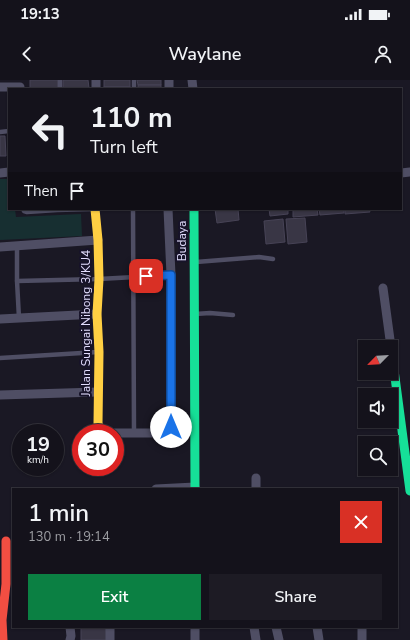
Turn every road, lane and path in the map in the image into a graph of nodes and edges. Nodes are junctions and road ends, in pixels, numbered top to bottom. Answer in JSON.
{"nodes":[{"id":1,"x":21,"y":85,"type":"edge"},
{"id":2,"x":0,"y":88,"type":"edge"},
{"id":3,"x":24,"y":210,"type":"edge"},
{"id":4,"x":48,"y":210,"type":"edge"},
{"id":5,"x":96,"y":210,"type":"edge"},
{"id":6,"x":133,"y":210,"type":"edge"},
{"id":7,"x":168,"y":210,"type":"edge"},
{"id":8,"x":194,"y":210,"type":"edge"},
{"id":9,"x":98,"y":240,"type":"junction"},
{"id":10,"x":17,"y":246,"type":"junction"},
{"id":11,"x":0,"y":247,"type":"edge"},
{"id":12,"x":273,"y":258,"type":"dead end"},
{"id":13,"x":194,"y":262,"type":"junction"},
{"id":14,"x":171,"y":275,"type":"junction"},
{"id":15,"x":134,"y":277,"type":"junction"},
{"id":16,"x":99,"y":279,"type":"junction"},
{"id":17,"x":17,"y":281,"type":"junction"},
{"id":18,"x":383,"y":288,"type":"dead end"},
{"id":19,"x":97,"y":314,"type":"junction"},
{"id":20,"x":194,"y":314,"type":"junction"},
{"id":21,"x":233,"y":315,"type":"dead end"},
{"id":22,"x":19,"y":318,"type":"junction"},
{"id":23,"x":0,"y":320,"type":"edge"},
{"id":24,"x":390,"y":340,"type":"edge"},
{"id":25,"x":99,"y":352,"type":"junction"},
{"id":26,"x":0,"y":358,"type":"edge"},
{"id":27,"x":395,"y":380,"type":"edge"},
{"id":28,"x":97,"y":392,"type":"junction"},
{"id":29,"x":0,"y":395,"type":"edge"},
{"id":30,"x":98,"y":424,"type":"edge"},
{"id":31,"x":124,"y":433,"type":"edge"},
{"id":32,"x":134,"y":433,"type":"junction"},
{"id":33,"x":256,"y":478,"type":"dead end"},
{"id":34,"x":195,"y":488,"type":"edge"},
{"id":35,"x":256,"y":488,"type":"edge"},
{"id":36,"x":410,"y":491,"type":"edge"},
{"id":37,"x":6,"y":541,"type":"dead end"},
{"id":38,"x":70,"y":628,"type":"edge"},
{"id":39,"x":195,"y":628,"type":"edge"},
{"id":40,"x":254,"y":628,"type":"edge"},
{"id":41,"x":276,"y":628,"type":"edge"},
{"id":42,"x":317,"y":628,"type":"edge"},
{"id":43,"x":362,"y":628,"type":"edge"},
{"id":44,"x":110,"y":629,"type":"dead end"},
{"id":45,"x":3,"y":640,"type":"edge"},
{"id":46,"x":70,"y":640,"type":"edge"},
{"id":47,"x":110,"y":640,"type":"edge"},
{"id":48,"x":195,"y":640,"type":"edge"},
{"id":49,"x":256,"y":640,"type":"edge"},
{"id":50,"x":279,"y":640,"type":"edge"},
{"id":51,"x":320,"y":640,"type":"edge"},
{"id":52,"x":362,"y":640,"type":"edge"}],
"edges":[{"from":1,"to":2,"type":"street"},
{"from":3,"to":4,"type":"lane"},
{"from":5,"to":9,"type":"street","name":"Jalan Sungai Nibong 3/KU4"},
{"from":6,"to":15,"type":"lane"},
{"from":7,"to":14,"type":"street"},
{"from":8,"to":13,"type":"street","name":"Budaya"},
{"from":9,"to":10,"type":"street"},
{"from":9,"to":16,"type":"street","name":"Jalan Sungai Nibong 3/KU4"},
{"from":10,"to":11,"type":"street"},
{"from":10,"to":17,"type":"lane"},
{"from":12,"to":13,"type":"lane"},
{"from":13,"to":20,"type":"street","name":"Budaya"},
{"from":14,"to":15,"type":"lane"},
{"from":14,"to":32,"type":"street"},
{"from":15,"to":16,"type":"lane"},
{"from":15,"to":32,"type":"lane"},
{"from":16,"to":17,"type":"lane"},
{"from":16,"to":19,"type":"street","name":"Jalan Sungai Nibong 3/KU4"},
{"from":17,"to":22,"type":"lane"},
{"from":18,"to":24,"type":"street"},
{"from":19,"to":22,"type":"street"},
{"from":19,"to":25,"type":"street","name":"Jalan Sungai Nibong 3/KU4"},
{"from":20,"to":21,"type":"lane"},
{"from":20,"to":34,"type":"street","name":"Budaya"},
{"from":22,"to":23,"type":"street"},
{"from":25,"to":26,"type":"lane"},
{"from":25,"to":28,"type":"street","name":"Jalan Sungai Nibong 3/KU4"},
{"from":27,"to":36,"type":"street"},
{"from":28,"to":29,"type":"street"},
{"from":28,"to":30,"type":"street","name":"Jalan Sungai Nibong 3/KU4"},
{"from":31,"to":32,"type":"street"},
{"from":33,"to":35,"type":"street"},
{"from":37,"to":45,"type":"street"},
{"from":38,"to":46,"type":"street"},
{"from":39,"to":48,"type":"street"},
{"from":40,"to":49,"type":"street"},
{"from":41,"to":50,"type":"street"},
{"from":42,"to":51,"type":"street"},
{"from":43,"to":52,"type":"street"},
{"from":44,"to":47,"type":"street"}]}
